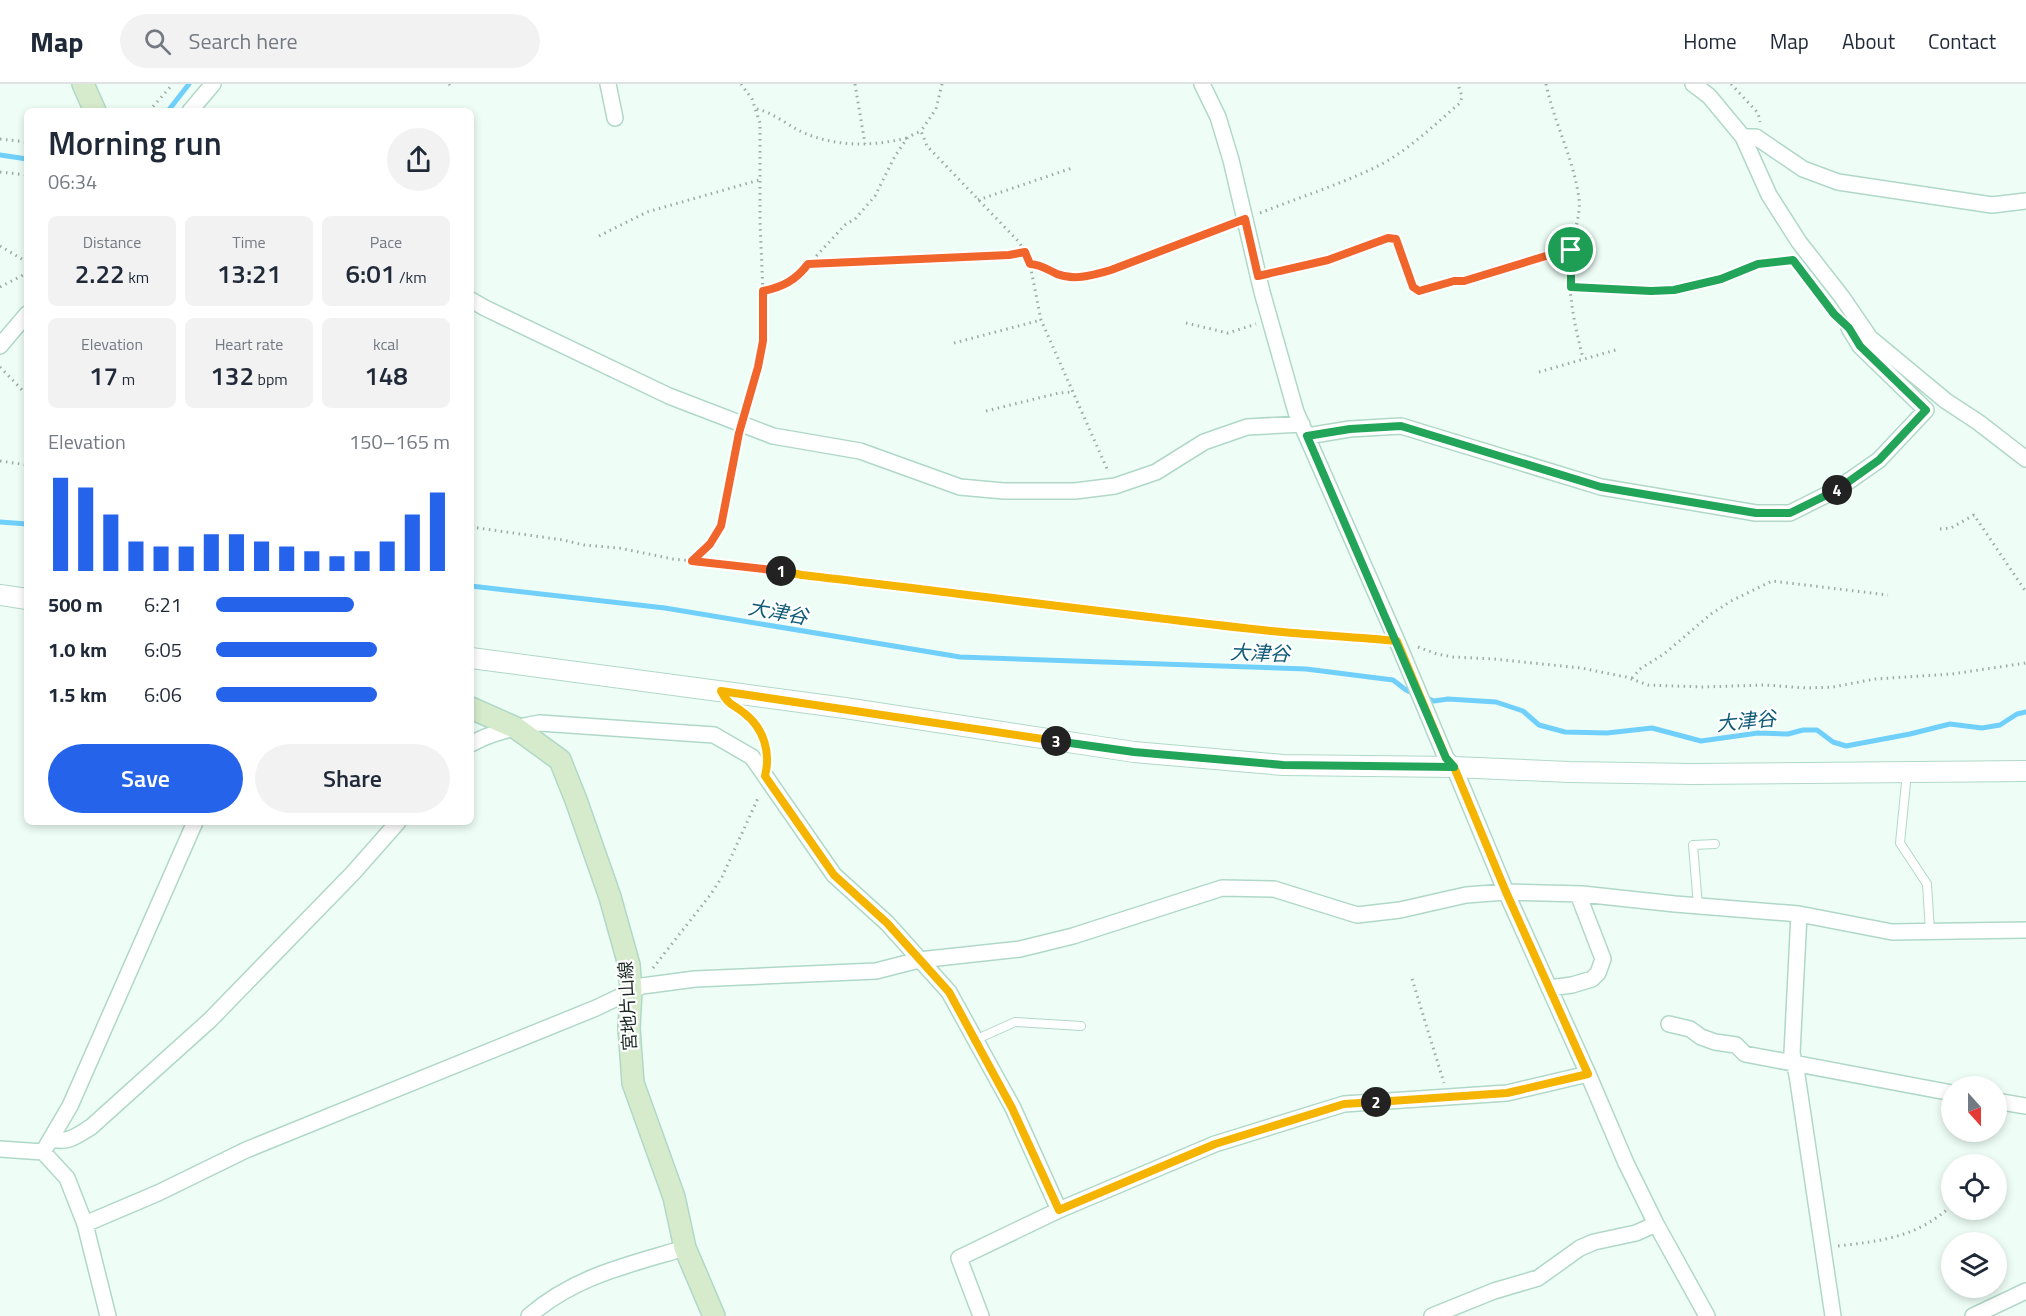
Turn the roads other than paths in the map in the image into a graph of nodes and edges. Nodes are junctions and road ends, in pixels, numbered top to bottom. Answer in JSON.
{"nodes":[{"id":1,"x":83,"y":84,"type":"edge"},
{"id":2,"x":213,"y":84,"type":"edge"},
{"id":3,"x":608,"y":84,"type":"edge"},
{"id":4,"x":1202,"y":84,"type":"edge"},
{"id":5,"x":1693,"y":84,"type":"edge"},
{"id":6,"x":94,"y":108,"type":"edge"},
{"id":7,"x":193,"y":108,"type":"edge"},
{"id":8,"x":615,"y":118,"type":"dead end"},
{"id":9,"x":1748,"y":137,"type":"junction"},
{"id":10,"x":2026,"y":201,"type":"edge"},
{"id":11,"x":474,"y":302,"type":"edge"},
{"id":12,"x":24,"y":318,"type":"edge"},
{"id":13,"x":1858,"y":321,"type":"junction"},
{"id":14,"x":0,"y":346,"type":"edge"},
{"id":15,"x":1304,"y":430,"type":"junction"},
{"id":16,"x":2026,"y":459,"type":"edge"},
{"id":17,"x":0,"y":595,"type":"edge"},
{"id":18,"x":24,"y":599,"type":"edge"},
{"id":19,"x":474,"y":658,"type":"edge"},
{"id":20,"x":474,"y":709,"type":"edge"},
{"id":21,"x":516,"y":728,"type":"junction"},
{"id":22,"x":474,"y":742,"type":"edge"},
{"id":23,"x":1450,"y":763,"type":"junction"},
{"id":24,"x":2026,"y":771,"type":"edge"},
{"id":25,"x":1907,"y":773,"type":"junction"},
{"id":26,"x":194,"y":825,"type":"edge"},
{"id":27,"x":395,"y":825,"type":"edge"},
{"id":28,"x":1715,"y":844,"type":"dead end"},
{"id":29,"x":1506,"y":892,"type":"junction"},
{"id":30,"x":1578,"y":894,"type":"junction"},
{"id":31,"x":1698,"y":906,"type":"junction"},
{"id":32,"x":1798,"y":914,"type":"junction"},
{"id":33,"x":2026,"y":930,"type":"edge"},
{"id":34,"x":1930,"y":931,"type":"junction"},
{"id":35,"x":920,"y":960,"type":"junction"},
{"id":36,"x":636,"y":988,"type":"junction"},
{"id":37,"x":1549,"y":988,"type":"junction"},
{"id":38,"x":1669,"y":1024,"type":"dead end"},
{"id":39,"x":1081,"y":1026,"type":"dead end"},
{"id":40,"x":975,"y":1040,"type":"junction"},
{"id":41,"x":1794,"y":1064,"type":"junction"},
{"id":42,"x":1588,"y":1074,"type":"junction"},
{"id":43,"x":1941,"y":1091,"type":"edge"},
{"id":44,"x":2007,"y":1103,"type":"edge"},
{"id":45,"x":2026,"y":1106,"type":"edge"},
{"id":46,"x":51,"y":1138,"type":"junction"},
{"id":47,"x":0,"y":1149,"type":"edge"},
{"id":48,"x":43,"y":1152,"type":"junction"},
{"id":49,"x":1059,"y":1210,"type":"junction"},
{"id":50,"x":85,"y":1224,"type":"junction"},
{"id":51,"x":1656,"y":1224,"type":"junction"},
{"id":52,"x":685,"y":1248,"type":"junction"},
{"id":53,"x":2026,"y":1291,"type":"edge"},
{"id":54,"x":108,"y":1316,"type":"edge"},
{"id":55,"x":529,"y":1316,"type":"edge"},
{"id":56,"x":714,"y":1316,"type":"edge"},
{"id":57,"x":981,"y":1316,"type":"edge"},
{"id":58,"x":1432,"y":1316,"type":"edge"},
{"id":59,"x":1707,"y":1316,"type":"edge"},
{"id":60,"x":1833,"y":1316,"type":"edge"},
{"id":61,"x":1973,"y":1316,"type":"edge"}],
"edges":[{"from":1,"to":6,"type":"main road"},
{"from":2,"to":7,"type":"street"},
{"from":3,"to":8,"type":"street"},
{"from":4,"to":15,"type":"street"},
{"from":5,"to":9,"type":"street"},
{"from":9,"to":10,"type":"street"},
{"from":9,"to":13,"type":"street"},
{"from":11,"to":15,"type":"street"},
{"from":12,"to":14,"type":"street"},
{"from":13,"to":15,"type":"street"},
{"from":13,"to":16,"type":"street"},
{"from":15,"to":23,"type":"street"},
{"from":17,"to":18,"type":"street"},
{"from":19,"to":23,"type":"street"},
{"from":20,"to":21,"type":"main road","name":"宮地片山線"},
{"from":21,"to":22,"type":"street"},
{"from":21,"to":35,"type":"street"},
{"from":21,"to":36,"type":"main road","name":"宮地片山線"},
{"from":23,"to":25,"type":"street"},
{"from":23,"to":29,"type":"street"},
{"from":24,"to":25,"type":"street"},
{"from":25,"to":34,"type":"lane"},
{"from":26,"to":46,"type":"street"},
{"from":27,"to":46,"type":"street"},
{"from":28,"to":31,"type":"lane"},
{"from":29,"to":30,"type":"street"},
{"from":29,"to":35,"type":"street"},
{"from":29,"to":37,"type":"street"},
{"from":30,"to":31,"type":"street"},
{"from":30,"to":37,"type":"street"},
{"from":31,"to":32,"type":"street"},
{"from":32,"to":34,"type":"street"},
{"from":32,"to":41,"type":"street"},
{"from":33,"to":34,"type":"street"},
{"from":35,"to":36,"type":"street"},
{"from":35,"to":40,"type":"street"},
{"from":36,"to":50,"type":"street"},
{"from":36,"to":52,"type":"main road","name":"宮地片山線"},
{"from":37,"to":42,"type":"street"},
{"from":38,"to":41,"type":"street"},
{"from":39,"to":40,"type":"lane"},
{"from":40,"to":49,"type":"street"},
{"from":41,"to":43,"type":"street"},
{"from":41,"to":60,"type":"street"},
{"from":42,"to":49,"type":"street"},
{"from":42,"to":51,"type":"street"},
{"from":44,"to":45,"type":"street"},
{"from":46,"to":48,"type":"street"},
{"from":47,"to":48,"type":"street"},
{"from":48,"to":50,"type":"street"},
{"from":49,"to":57,"type":"street"},
{"from":50,"to":54,"type":"street"},
{"from":51,"to":58,"type":"street"},
{"from":51,"to":59,"type":"street"},
{"from":52,"to":55,"type":"street"},
{"from":52,"to":56,"type":"main road","name":"宮地片山線"},
{"from":53,"to":61,"type":"street"}]}
